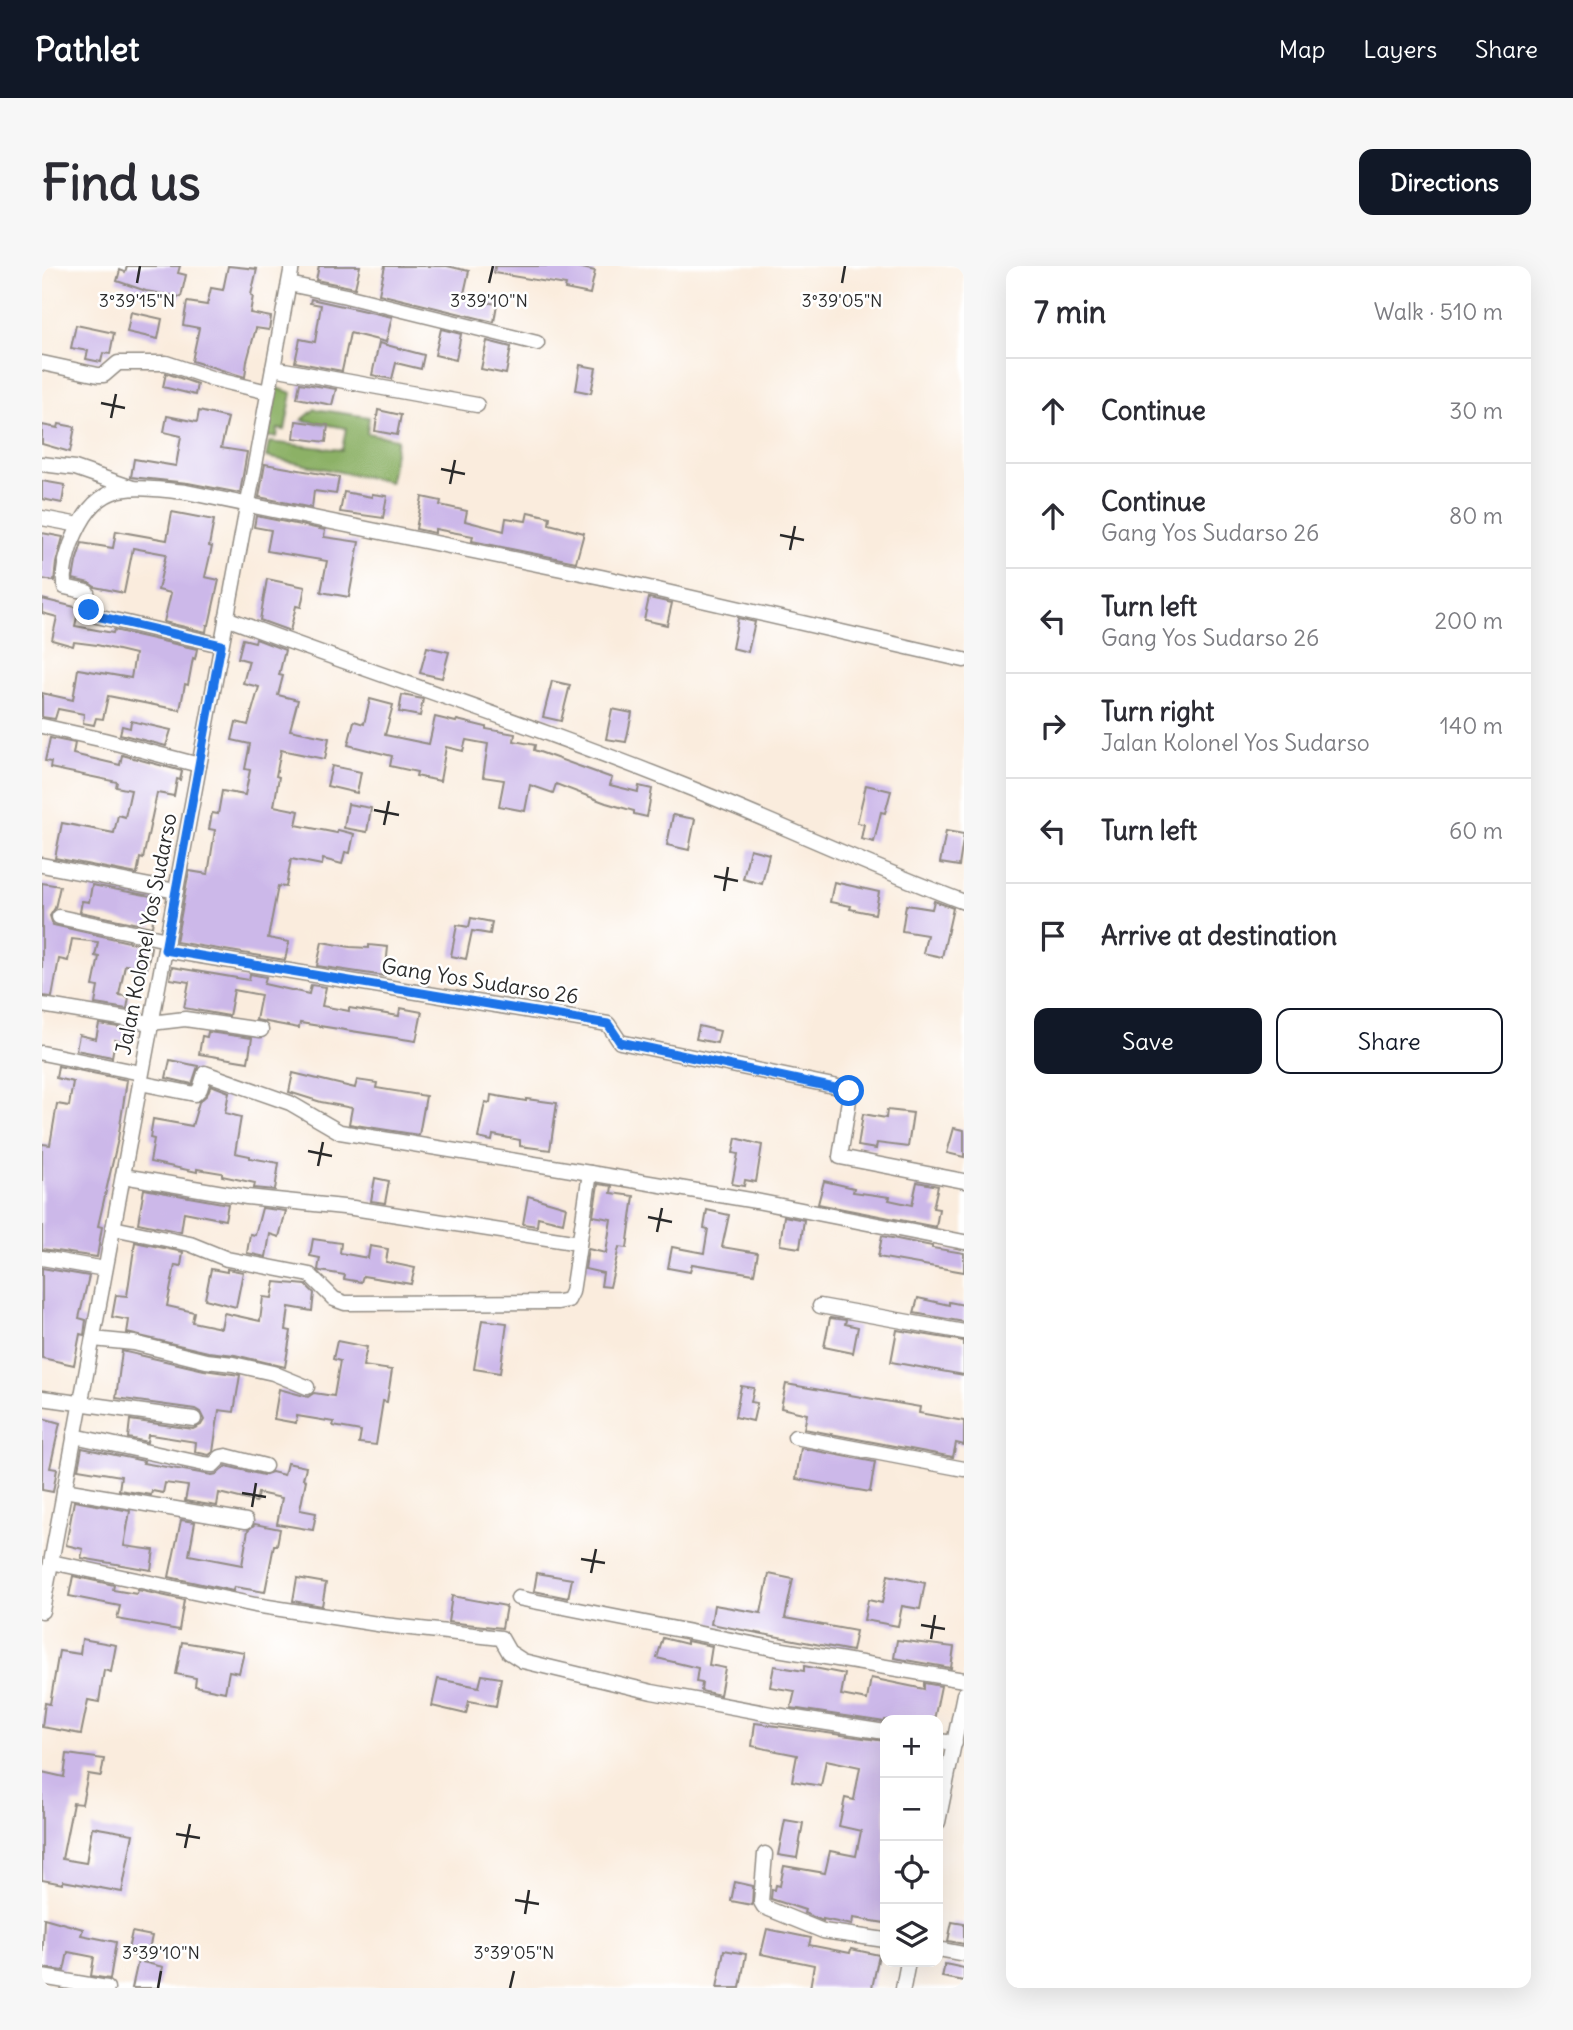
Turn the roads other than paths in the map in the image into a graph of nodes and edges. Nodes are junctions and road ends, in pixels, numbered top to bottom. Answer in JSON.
{"nodes":[{"id":1,"x":287,"y":267,"type":"edge"},
{"id":2,"x":289,"y":284,"type":"junction"},
{"id":3,"x":537,"y":343,"type":"dead end"},
{"id":4,"x":42,"y":363,"type":"edge"},
{"id":5,"x":273,"y":368,"type":"junction"},
{"id":6,"x":268,"y":392,"type":"junction"},
{"id":7,"x":477,"y":405,"type":"dead end"},
{"id":8,"x":42,"y":464,"type":"edge"},
{"id":9,"x":134,"y":488,"type":"junction"},
{"id":10,"x":248,"y":503,"type":"junction"},
{"id":11,"x":42,"y":519,"type":"edge"},
{"id":12,"x":79,"y":524,"type":"junction"},
{"id":13,"x":226,"y":618,"type":"junction"},
{"id":14,"x":221,"y":645,"type":"junction"},
{"id":15,"x":964,"y":660,"type":"edge"},
{"id":16,"x":42,"y":726,"type":"edge"},
{"id":17,"x":199,"y":765,"type":"junction"},
{"id":18,"x":42,"y":865,"type":"edge"},
{"id":19,"x":176,"y":891,"type":"junction"},
{"id":20,"x":964,"y":902,"type":"edge"},
{"id":21,"x":60,"y":917,"type":"dead end"},
{"id":22,"x":166,"y":945,"type":"junction"},
{"id":23,"x":42,"y":1005,"type":"edge"},
{"id":24,"x":151,"y":1023,"type":"junction"},
{"id":25,"x":261,"y":1030,"type":"dead end"},
{"id":26,"x":42,"y":1053,"type":"edge"},
{"id":27,"x":141,"y":1078,"type":"junction"},
{"id":28,"x":590,"y":1173,"type":"junction"},
{"id":29,"x":123,"y":1176,"type":"junction"},
{"id":30,"x":964,"y":1181,"type":"edge"},
{"id":31,"x":113,"y":1228,"type":"junction"},
{"id":32,"x":964,"y":1241,"type":"edge"},
{"id":33,"x":579,"y":1243,"type":"junction"},
{"id":34,"x":42,"y":1258,"type":"edge"},
{"id":35,"x":105,"y":1269,"type":"junction"},
{"id":36,"x":820,"y":1306,"type":"dead end"},
{"id":37,"x":964,"y":1332,"type":"edge"},
{"id":38,"x":93,"y":1339,"type":"junction"},
{"id":39,"x":307,"y":1387,"type":"dead end"},
{"id":40,"x":42,"y":1398,"type":"edge"},
{"id":41,"x":81,"y":1403,"type":"junction"},
{"id":42,"x":194,"y":1419,"type":"dead end"},
{"id":43,"x":74,"y":1436,"type":"junction"},
{"id":44,"x":795,"y":1437,"type":"dead end"},
{"id":45,"x":265,"y":1466,"type":"dead end"},
{"id":46,"x":964,"y":1469,"type":"edge"},
{"id":47,"x":64,"y":1490,"type":"junction"},
{"id":48,"x":246,"y":1521,"type":"dead end"},
{"id":49,"x":51,"y":1562,"type":"junction"},
{"id":50,"x":518,"y":1598,"type":"dead end"},
{"id":51,"x":42,"y":1611,"type":"edge"},
{"id":52,"x":964,"y":1680,"type":"edge"},
{"id":53,"x":964,"y":1694,"type":"edge"},
{"id":54,"x":880,"y":1731,"type":"edge"},
{"id":55,"x":943,"y":1742,"type":"edge"},
{"id":56,"x":955,"y":1744,"type":"junction"},
{"id":57,"x":943,"y":1799,"type":"edge"},
{"id":58,"x":765,"y":1854,"type":"dead end"},
{"id":59,"x":880,"y":1939,"type":"edge"},
{"id":60,"x":943,"y":1950,"type":"edge"},
{"id":61,"x":964,"y":1954,"type":"edge"},
{"id":62,"x":907,"y":1967,"type":"edge"},
{"id":63,"x":42,"y":1977,"type":"edge"},
{"id":64,"x":107,"y":1988,"type":"edge"},
{"id":65,"x":903,"y":1988,"type":"edge"}],
"edges":[{"from":1,"to":2,"type":"street","name":"Jalan Kolonel Yos Sudarso"},
{"from":2,"to":3,"type":"street"},
{"from":2,"to":5,"type":"street","name":"Jalan Kolonel Yos Sudarso"},
{"from":4,"to":6,"type":"street"},
{"from":5,"to":6,"type":"street","name":"Jalan Kolonel Yos Sudarso"},
{"from":5,"to":7,"type":"street"},
{"from":6,"to":10,"type":"street","name":"Jalan Kolonel Yos Sudarso"},
{"from":8,"to":9,"type":"street"},
{"from":9,"to":10,"type":"street"},
{"from":9,"to":12,"type":"street"},
{"from":10,"to":13,"type":"street","name":"Jalan Kolonel Yos Sudarso"},
{"from":10,"to":15,"type":"street"},
{"from":11,"to":12,"type":"street"},
{"from":12,"to":14,"type":"street"},
{"from":13,"to":14,"type":"street","name":"Jalan Kolonel Yos Sudarso"},
{"from":13,"to":20,"type":"street"},
{"from":14,"to":17,"type":"street","name":"Jalan Kolonel Yos Sudarso"},
{"from":16,"to":17,"type":"street"},
{"from":17,"to":19,"type":"street","name":"Jalan Kolonel Yos Sudarso"},
{"from":18,"to":19,"type":"street"},
{"from":19,"to":22,"type":"street","name":"Jalan Kolonel Yos Sudarso"},
{"from":21,"to":22,"type":"street","name":"Gang Yos Sudarso 26"},
{"from":22,"to":24,"type":"street","name":"Jalan Kolonel Yos Sudarso"},
{"from":22,"to":30,"type":"street","name":"Gang Yos Sudarso 26"},
{"from":23,"to":24,"type":"street"},
{"from":24,"to":25,"type":"street"},
{"from":24,"to":27,"type":"street","name":"Jalan Kolonel Yos Sudarso"},
{"from":26,"to":27,"type":"street"},
{"from":27,"to":28,"type":"street"},
{"from":27,"to":29,"type":"street","name":"Jalan Kolonel Yos Sudarso"},
{"from":28,"to":32,"type":"street"},
{"from":28,"to":33,"type":"street"},
{"from":29,"to":31,"type":"street","name":"Jalan Kolonel Yos Sudarso"},
{"from":29,"to":33,"type":"street"},
{"from":31,"to":33,"type":"street"},
{"from":31,"to":35,"type":"street","name":"Jalan Kolonel Yos Sudarso"},
{"from":34,"to":35,"type":"street"},
{"from":35,"to":38,"type":"street","name":"Jalan Kolonel Yos Sudarso"},
{"from":36,"to":37,"type":"street"},
{"from":38,"to":39,"type":"street"},
{"from":38,"to":41,"type":"street","name":"Jalan Kolonel Yos Sudarso"},
{"from":40,"to":41,"type":"street"},
{"from":41,"to":42,"type":"street"},
{"from":41,"to":43,"type":"street","name":"Jalan Kolonel Yos Sudarso"},
{"from":43,"to":45,"type":"street"},
{"from":43,"to":47,"type":"street","name":"Jalan Kolonel Yos Sudarso"},
{"from":44,"to":46,"type":"street"},
{"from":47,"to":48,"type":"street"},
{"from":47,"to":49,"type":"street","name":"Jalan Kolonel Yos Sudarso"},
{"from":49,"to":51,"type":"street","name":"Jalan Kolonel Yos Sudarso"},
{"from":49,"to":54,"type":"street"},
{"from":50,"to":52,"type":"street"},
{"from":53,"to":56,"type":"street"},
{"from":55,"to":56,"type":"street"},
{"from":56,"to":57,"type":"street"},
{"from":58,"to":59,"type":"street"},
{"from":60,"to":61,"type":"street"},
{"from":62,"to":65,"type":"street"},
{"from":63,"to":64,"type":"street"}]}
